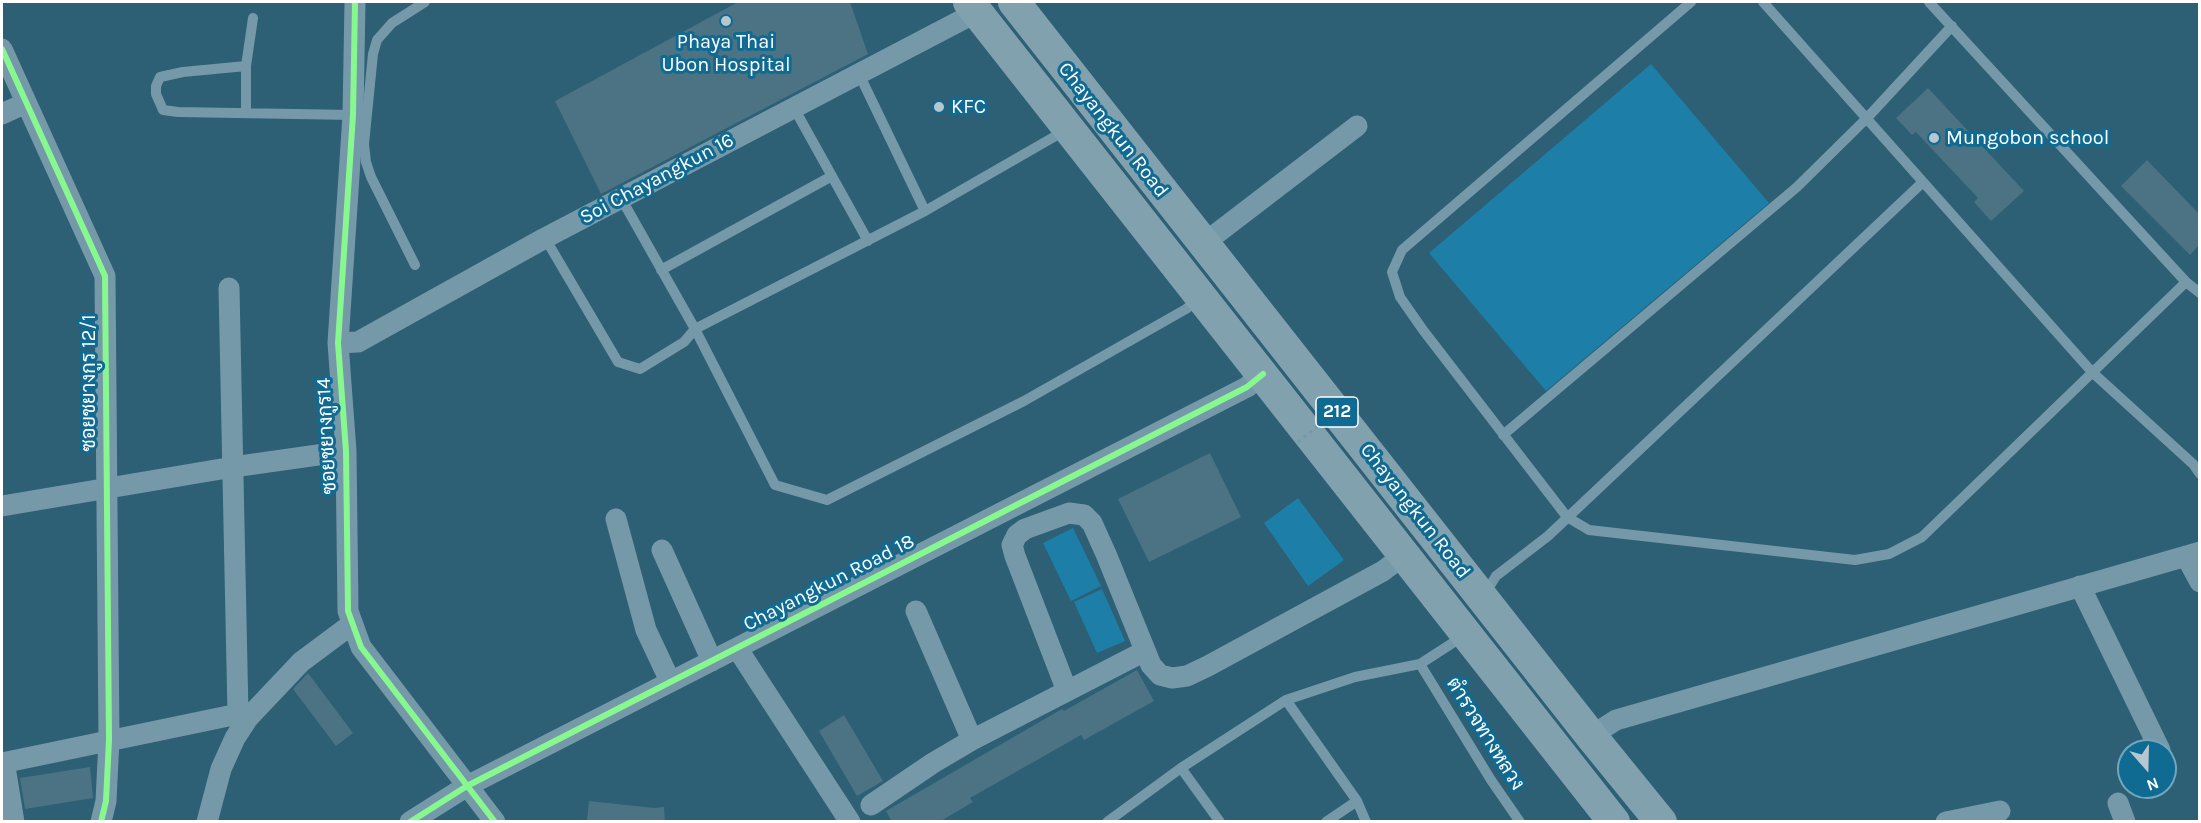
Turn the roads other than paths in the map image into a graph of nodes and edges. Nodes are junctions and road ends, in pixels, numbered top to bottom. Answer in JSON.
{"nodes":[{"id":1,"x":355,"y":2,"type":"edge"},
{"id":2,"x":425,"y":2,"type":"edge"},
{"id":3,"x":1014,"y":2,"type":"edge"},
{"id":4,"x":1692,"y":2,"type":"edge"},
{"id":5,"x":1763,"y":2,"type":"edge"},
{"id":6,"x":1929,"y":2,"type":"edge"},
{"id":7,"x":979,"y":5,"type":"edge"},
{"id":8,"x":253,"y":18,"type":"dead end"},
{"id":9,"x":1952,"y":26,"type":"junction"},
{"id":10,"x":2,"y":49,"type":"edge"},
{"id":11,"x":246,"y":66,"type":"junction"},
{"id":12,"x":859,"y":74,"type":"junction"},
{"id":13,"x":26,"y":103,"type":"junction"},
{"id":14,"x":794,"y":108,"type":"junction"},
{"id":15,"x":246,"y":113,"type":"junction"},
{"id":16,"x":2,"y":114,"type":"edge"},
{"id":17,"x":353,"y":115,"type":"junction"},
{"id":18,"x":1867,"y":118,"type":"junction"},
{"id":19,"x":1358,"y":126,"type":"dead end"},
{"id":20,"x":1068,"y":128,"type":"junction"},
{"id":21,"x":832,"y":176,"type":"junction"},
{"id":22,"x":1923,"y":182,"type":"junction"},
{"id":23,"x":621,"y":198,"type":"junction"},
{"id":24,"x":925,"y":211,"type":"junction"},
{"id":25,"x":545,"y":238,"type":"junction"},
{"id":26,"x":868,"y":241,"type":"junction"},
{"id":27,"x":1203,"y":244,"type":"junction"},
{"id":28,"x":415,"y":265,"type":"dead end"},
{"id":29,"x":661,"y":270,"type":"junction"},
{"id":30,"x":2186,"y":282,"type":"junction"},
{"id":31,"x":229,"y":288,"type":"dead end"},
{"id":32,"x":2199,"y":293,"type":"edge"},
{"id":33,"x":1202,"y":297,"type":"junction"},
{"id":34,"x":695,"y":329,"type":"junction"},
{"id":35,"x":338,"y":343,"type":"junction"},
{"id":36,"x":2092,"y":372,"type":"junction"},
{"id":37,"x":1263,"y":374,"type":"junction"},
{"id":38,"x":1503,"y":435,"type":"junction"},
{"id":39,"x":346,"y":451,"type":"junction"},
{"id":40,"x":2196,"y":460,"type":"edge"},
{"id":41,"x":233,"y":467,"type":"junction"},
{"id":42,"x":2199,"y":474,"type":"edge"},
{"id":43,"x":106,"y":489,"type":"junction"},
{"id":44,"x":2,"y":506,"type":"edge"},
{"id":45,"x":1567,"y":518,"type":"junction"},
{"id":46,"x":616,"y":519,"type":"dead end"},
{"id":47,"x":662,"y":550,"type":"dead end"},
{"id":48,"x":2193,"y":554,"type":"edge"},
{"id":49,"x":1404,"y":555,"type":"junction"},
{"id":50,"x":2199,"y":582,"type":"edge"},
{"id":51,"x":2080,"y":586,"type":"junction"},
{"id":52,"x":1483,"y":598,"type":"junction"},
{"id":53,"x":916,"y":611,"type":"dead end"},
{"id":54,"x":352,"y":624,"type":"junction"},
{"id":55,"x":1462,"y":626,"type":"junction"},
{"id":56,"x":737,"y":648,"type":"junction"},
{"id":57,"x":1145,"y":651,"type":"junction"},
{"id":58,"x":712,"y":661,"type":"junction"},
{"id":59,"x":1420,"y":664,"type":"junction"},
{"id":60,"x":670,"y":681,"type":"junction"},
{"id":61,"x":1067,"y":691,"type":"junction"},
{"id":62,"x":1286,"y":700,"type":"junction"},
{"id":63,"x":1591,"y":736,"type":"junction"},
{"id":64,"x":2155,"y":739,"type":"edge"},
{"id":65,"x":109,"y":740,"type":"junction"},
{"id":66,"x":972,"y":740,"type":"junction"},
{"id":67,"x":2,"y":765,"type":"edge"},
{"id":68,"x":1181,"y":768,"type":"junction"},
{"id":69,"x":467,"y":786,"type":"junction"},
{"id":70,"x":1357,"y":801,"type":"junction"},
{"id":71,"x":871,"y":805,"type":"dead end"},
{"id":72,"x":2000,"y":811,"type":"dead end"},
{"id":73,"x":14,"y":822,"type":"edge"},
{"id":74,"x":102,"y":822,"type":"edge"},
{"id":75,"x":207,"y":822,"type":"edge"},
{"id":76,"x":410,"y":822,"type":"edge"},
{"id":77,"x":495,"y":822,"type":"edge"},
{"id":78,"x":850,"y":822,"type":"edge"},
{"id":79,"x":1107,"y":822,"type":"edge"},
{"id":80,"x":1220,"y":822,"type":"edge"},
{"id":81,"x":1326,"y":822,"type":"edge"},
{"id":82,"x":1366,"y":822,"type":"edge"},
{"id":83,"x":1520,"y":822,"type":"edge"},
{"id":84,"x":1614,"y":822,"type":"edge"},
{"id":85,"x":1661,"y":822,"type":"edge"},
{"id":86,"x":1946,"y":822,"type":"edge"}],
"edges":[{"from":1,"to":17,"type":"street","name":"ซอยชยางกูร14"},
{"from":2,"to":28,"type":"lane"},
{"from":3,"to":27,"type":"main road","name":"Chayangkun Road","number":"212"},
{"from":4,"to":38,"type":"lane"},
{"from":5,"to":18,"type":"lane"},
{"from":6,"to":9,"type":"lane"},
{"from":7,"to":12,"type":"street","name":"Soi Chayangkun 16"},
{"from":7,"to":20,"type":"main road","name":"Chayangkun Road","number":"212"},
{"from":8,"to":11,"type":"lane"},
{"from":9,"to":18,"type":"lane"},
{"from":9,"to":30,"type":"lane"},
{"from":10,"to":13,"type":"street","name":"ซอยชยางกูร 12/1"},
{"from":11,"to":15,"type":"lane"},
{"from":11,"to":15,"type":"lane"},
{"from":12,"to":14,"type":"street","name":"Soi Chayangkun 16"},
{"from":12,"to":24,"type":"lane"},
{"from":13,"to":16,"type":"street"},
{"from":13,"to":43,"type":"street","name":"ซอยชยางกูร 12/1"},
{"from":14,"to":21,"type":"lane"},
{"from":14,"to":23,"type":"street","name":"Soi Chayangkun 16"},
{"from":15,"to":17,"type":"lane"},
{"from":17,"to":35,"type":"street","name":"ซอยชยางกูร14"},
{"from":18,"to":22,"type":"lane"},
{"from":18,"to":38,"type":"lane"},
{"from":19,"to":27,"type":"street"},
{"from":20,"to":24,"type":"lane"},
{"from":20,"to":33,"type":"main road","name":"Chayangkun Road","number":"212"},
{"from":21,"to":26,"type":"lane"},
{"from":21,"to":29,"type":"lane"},
{"from":22,"to":36,"type":"lane"},
{"from":22,"to":45,"type":"lane"},
{"from":23,"to":25,"type":"street","name":"Soi Chayangkun 16"},
{"from":23,"to":29,"type":"lane"},
{"from":24,"to":26,"type":"lane"},
{"from":25,"to":34,"type":"lane"},
{"from":25,"to":35,"type":"street","name":"Soi Chayangkun 16"},
{"from":26,"to":34,"type":"lane"},
{"from":27,"to":52,"type":"main road","name":"Chayangkun Road","number":"212"},
{"from":29,"to":34,"type":"lane"},
{"from":30,"to":32,"type":"lane"},
{"from":30,"to":36,"type":"lane"},
{"from":31,"to":41,"type":"street"},
{"from":33,"to":34,"type":"lane"},
{"from":33,"to":37,"type":"main road","name":"Chayangkun Road","number":"212"},
{"from":35,"to":39,"type":"street","name":"ซอยชยางกูร14"},
{"from":36,"to":40,"type":"lane"},
{"from":36,"to":45,"type":"lane"},
{"from":37,"to":49,"type":"main road","name":"Chayangkun Road","number":"212"},
{"from":37,"to":56,"type":"street","name":"Chayangkun Road 18"},
{"from":38,"to":45,"type":"lane"},
{"from":39,"to":41,"type":"street"},
{"from":39,"to":54,"type":"street","name":"ซอยชยางกูร14"},
{"from":40,"to":42,"type":"lane"},
{"from":41,"to":43,"type":"street"},
{"from":41,"to":65,"type":"street"},
{"from":43,"to":44,"type":"street"},
{"from":43,"to":65,"type":"street","name":"ซอยชยางกูร 12/1"},
{"from":45,"to":52,"type":"lane"},
{"from":46,"to":60,"type":"street"},
{"from":47,"to":58,"type":"street"},
{"from":48,"to":50,"type":"street"},
{"from":48,"to":51,"type":"street"},
{"from":49,"to":55,"type":"main road","name":"Chayangkun Road","number":"212"},
{"from":49,"to":57,"type":"street"},
{"from":51,"to":63,"type":"street"},
{"from":51,"to":64,"type":"street"},
{"from":52,"to":55,"type":"main road"},
{"from":52,"to":63,"type":"main road","name":"Chayangkun Road","number":"212"},
{"from":53,"to":66,"type":"street"},
{"from":54,"to":69,"type":"street","name":"ซอยชยางกูร14"},
{"from":54,"to":75,"type":"street"},
{"from":55,"to":59,"type":"lane","name":"ตำรวจทางหลวง"},
{"from":55,"to":84,"type":"main road","name":"Chayangkun Road","number":"212"},
{"from":56,"to":58,"type":"street","name":"Chayangkun Road 18"},
{"from":56,"to":78,"type":"street"},
{"from":57,"to":61,"type":"street"},
{"from":57,"to":61,"type":"street"},
{"from":58,"to":60,"type":"street","name":"Chayangkun Road 18"},
{"from":59,"to":62,"type":"lane","name":"ตำรวจทางหลวง"},
{"from":59,"to":83,"type":"lane","name":"ตำรวจทางหลวง"},
{"from":60,"to":69,"type":"street","name":"Chayangkun Road 18"},
{"from":61,"to":66,"type":"street"},
{"from":62,"to":68,"type":"lane","name":"ตำรวจทางหลวง"},
{"from":62,"to":70,"type":"lane"},
{"from":63,"to":85,"type":"main road","name":"Chayangkun Road","number":"212"},
{"from":65,"to":67,"type":"street"},
{"from":65,"to":74,"type":"street","name":"ซอยชยางกูร 12/1"},
{"from":66,"to":71,"type":"street"},
{"from":67,"to":73,"type":"street"},
{"from":68,"to":79,"type":"lane","name":"ตำรวจทางหลวง"},
{"from":68,"to":80,"type":"lane"},
{"from":69,"to":76,"type":"street","name":"Chayangkun Road 18"},
{"from":69,"to":77,"type":"street","name":"ซอยชยางกูร14"},
{"from":70,"to":81,"type":"lane"},
{"from":70,"to":82,"type":"lane"},
{"from":72,"to":86,"type":"street"}]}
